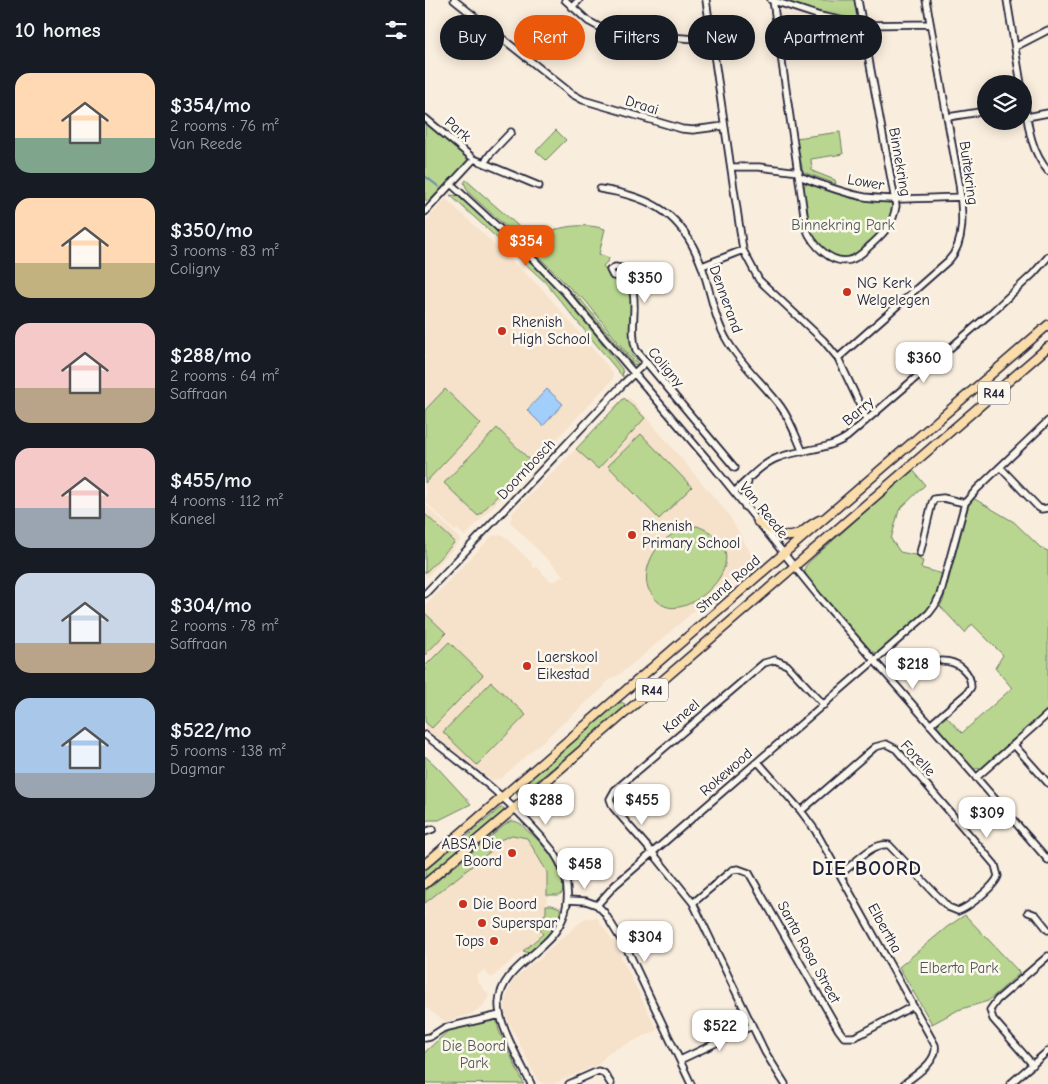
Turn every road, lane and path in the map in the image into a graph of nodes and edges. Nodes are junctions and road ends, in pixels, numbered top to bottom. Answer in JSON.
{"nodes":[{"id":1,"x":454,"y":0,"type":"edge"},
{"id":2,"x":565,"y":0,"type":"edge"},
{"id":3,"x":579,"y":0,"type":"edge"},
{"id":4,"x":706,"y":0,"type":"edge"},
{"id":5,"x":772,"y":0,"type":"edge"},
{"id":6,"x":858,"y":0,"type":"edge"},
{"id":7,"x":926,"y":0,"type":"edge"},
{"id":8,"x":1007,"y":0,"type":"edge"},
{"id":9,"x":572,"y":7,"type":"junction"},
{"id":10,"x":708,"y":15,"type":"edge"},
{"id":11,"x":816,"y":15,"type":"edge"},
{"id":12,"x":861,"y":15,"type":"edge"},
{"id":13,"x":930,"y":24,"type":"junction"},
{"id":14,"x":882,"y":25,"type":"edge"},
{"id":15,"x":1048,"y":30,"type":"edge"},
{"id":16,"x":688,"y":38,"type":"edge"},
{"id":17,"x":1015,"y":47,"type":"junction"},
{"id":18,"x":714,"y":60,"type":"edge"},
{"id":19,"x":869,"y":60,"type":"edge"},
{"id":20,"x":1020,"y":75,"type":"edge"},
{"id":21,"x":977,"y":112,"type":"edge"},
{"id":22,"x":1048,"y":113,"type":"edge"},
{"id":23,"x":1032,"y":116,"type":"edge"},
{"id":24,"x":948,"y":117,"type":"junction"},
{"id":25,"x":425,"y":118,"type":"edge"},
{"id":26,"x":724,"y":126,"type":"junction"},
{"id":27,"x":1029,"y":130,"type":"edge"},
{"id":28,"x":511,"y":132,"type":"dead end"},
{"id":29,"x":475,"y":159,"type":"junction"},
{"id":30,"x":484,"y":163,"type":"junction"},
{"id":31,"x":731,"y":167,"type":"junction"},
{"id":32,"x":1048,"y":171,"type":"edge"},
{"id":33,"x":799,"y":174,"type":"junction"},
{"id":34,"x":451,"y":184,"type":"junction"},
{"id":35,"x":539,"y":186,"type":"dead end"},
{"id":36,"x":600,"y":189,"type":"dead end"},
{"id":37,"x":961,"y":197,"type":"junction"},
{"id":38,"x":895,"y":199,"type":"junction"},
{"id":39,"x":426,"y":208,"type":"edge"},
{"id":40,"x":743,"y":250,"type":"junction"},
{"id":41,"x":1048,"y":257,"type":"edge"},
{"id":42,"x":702,"y":266,"type":"junction"},
{"id":43,"x":627,"y":277,"type":"junction"},
{"id":44,"x":1048,"y":326,"type":"edge"},
{"id":45,"x":1048,"y":347,"type":"edge"},
{"id":46,"x":838,"y":358,"type":"junction"},
{"id":47,"x":646,"y":362,"type":"junction"},
{"id":48,"x":633,"y":373,"type":"junction"},
{"id":49,"x":866,"y":421,"type":"junction"},
{"id":50,"x":1048,"y":421,"type":"edge"},
{"id":51,"x":803,"y":452,"type":"junction"},
{"id":52,"x":1000,"y":467,"type":"junction"},
{"id":53,"x":735,"y":468,"type":"dead end"},
{"id":54,"x":750,"y":478,"type":"junction"},
{"id":55,"x":734,"y":492,"type":"junction"},
{"id":56,"x":965,"y":503,"type":"junction"},
{"id":57,"x":745,"y":507,"type":"junction"},
{"id":58,"x":1048,"y":508,"type":"edge"},
{"id":59,"x":829,"y":517,"type":"junction"},
{"id":60,"x":758,"y":522,"type":"junction"},
{"id":61,"x":920,"y":553,"type":"dead end"},
{"id":62,"x":783,"y":554,"type":"junction"},
{"id":63,"x":794,"y":567,"type":"junction"},
{"id":64,"x":425,"y":594,"type":"edge"},
{"id":65,"x":942,"y":661,"type":"dead end"},
{"id":66,"x":874,"y":662,"type":"junction"},
{"id":67,"x":824,"y":705,"type":"junction"},
{"id":68,"x":1048,"y":714,"type":"edge"},
{"id":69,"x":930,"y":725,"type":"junction"},
{"id":70,"x":425,"y":735,"type":"edge"},
{"id":71,"x":1014,"y":744,"type":"junction"},
{"id":72,"x":758,"y":762,"type":"junction"},
{"id":73,"x":976,"y":778,"type":"junction"},
{"id":74,"x":1048,"y":783,"type":"edge"},
{"id":75,"x":504,"y":797,"type":"junction"},
{"id":76,"x":515,"y":808,"type":"junction"},
{"id":77,"x":801,"y":811,"type":"junction"},
{"id":78,"x":433,"y":829,"type":"dead end"},
{"id":79,"x":425,"y":832,"type":"edge"},
{"id":80,"x":652,"y":852,"type":"junction"},
{"id":81,"x":1048,"y":860,"type":"edge"},
{"id":82,"x":425,"y":864,"type":"edge"},
{"id":83,"x":840,"y":874,"type":"junction"},
{"id":84,"x":425,"y":884,"type":"edge"},
{"id":85,"x":567,"y":900,"type":"junction"},
{"id":86,"x":693,"y":903,"type":"junction"},
{"id":87,"x":597,"y":905,"type":"junction"},
{"id":88,"x":1028,"y":912,"type":"dead end"},
{"id":89,"x":1048,"y":930,"type":"edge"},
{"id":90,"x":1048,"y":956,"type":"edge"},
{"id":91,"x":913,"y":1006,"type":"junction"},
{"id":92,"x":499,"y":1015,"type":"junction"},
{"id":93,"x":752,"y":1026,"type":"junction"},
{"id":94,"x":425,"y":1038,"type":"edge"},
{"id":95,"x":1048,"y":1051,"type":"edge"},
{"id":96,"x":680,"y":1060,"type":"junction"},
{"id":97,"x":1033,"y":1065,"type":"junction"},
{"id":98,"x":531,"y":1084,"type":"edge"},
{"id":99,"x":569,"y":1084,"type":"edge"},
{"id":100,"x":611,"y":1084,"type":"edge"},
{"id":101,"x":691,"y":1084,"type":"edge"},
{"id":102,"x":785,"y":1084,"type":"edge"},
{"id":103,"x":904,"y":1084,"type":"edge"},
{"id":104,"x":1010,"y":1084,"type":"edge"}],
"edges":[{"from":1,"to":26,"type":"street","name":"Draai"},
{"from":2,"to":9,"type":"street"},
{"from":3,"to":9,"type":"street"},
{"from":4,"to":10,"type":"street"},
{"from":5,"to":11,"type":"street"},
{"from":5,"to":33,"type":"street","name":"Binnekring"},
{"from":6,"to":12,"type":"street","name":"Binnekring"},
{"from":7,"to":13,"type":"street","name":"Buitekring"},
{"from":8,"to":17,"type":"street"},
{"from":9,"to":16,"type":"street"},
{"from":13,"to":14,"type":"street"},
{"from":13,"to":24,"type":"street","name":"Buitekring"},
{"from":15,"to":17,"type":"street"},
{"from":17,"to":20,"type":"street"},
{"from":18,"to":26,"type":"street"},
{"from":19,"to":38,"type":"street","name":"Binnekring"},
{"from":21,"to":24,"type":"street"},
{"from":22,"to":23,"type":"street"},
{"from":24,"to":37,"type":"street","name":"Buitekring"},
{"from":25,"to":29,"type":"street","name":"Park"},
{"from":26,"to":31,"type":"street"},
{"from":27,"to":32,"type":"street"},
{"from":28,"to":30,"type":"street"},
{"from":29,"to":30,"type":"street","name":"Park"},
{"from":29,"to":34,"type":"street"},
{"from":30,"to":35,"type":"street","name":"Park"},
{"from":31,"to":33,"type":"street","name":"Lower"},
{"from":31,"to":40,"type":"street"},
{"from":33,"to":38,"type":"street","name":"Lower"},
{"from":33,"to":38,"type":"street","name":"Binnekring"},
{"from":34,"to":39,"type":"street"},
{"from":34,"to":48,"type":"street","name":"Van Reede"},
{"from":36,"to":42,"type":"street","name":"Dennerand"},
{"from":37,"to":38,"type":"street","name":"Lower"},
{"from":37,"to":46,"type":"street","name":"Buitekring"},
{"from":40,"to":42,"type":"street"},
{"from":40,"to":46,"type":"street"},
{"from":41,"to":49,"type":"street","name":"Barry"},
{"from":42,"to":51,"type":"street","name":"Dennerand"},
{"from":43,"to":43,"type":"street","name":"Coligny"},
{"from":43,"to":47,"type":"street","name":"Coligny"},
{"from":44,"to":59,"type":"main road","name":"Strand Road","number":"R44"},
{"from":45,"to":63,"type":"main road","name":"Strand Road","number":"R44"},
{"from":46,"to":49,"type":"street"},
{"from":47,"to":48,"type":"street","name":"Doornbosch"},
{"from":47,"to":53,"type":"street","name":"Coligny"},
{"from":48,"to":55,"type":"street","name":"Van Reede"},
{"from":48,"to":64,"type":"street","name":"Doornbosch"},
{"from":49,"to":51,"type":"street","name":"Barry"},
{"from":50,"to":52,"type":"street"},
{"from":51,"to":54,"type":"street","name":"Barry"},
{"from":52,"to":56,"type":"street"},
{"from":52,"to":58,"type":"street"},
{"from":54,"to":55,"type":"street","name":"Barry"},
{"from":54,"to":57,"type":"street"},
{"from":55,"to":57,"type":"street","name":"Van Reede"},
{"from":56,"to":61,"type":"street"},
{"from":56,"to":66,"type":"street","name":"Rokewood"},
{"from":57,"to":60,"type":"street","name":"Van Reede"},
{"from":59,"to":60,"type":"main road"},
{"from":59,"to":62,"type":"main road","name":"Strand Road","number":"R44"},
{"from":60,"to":62,"type":"street","name":"Van Reede"},
{"from":62,"to":63,"type":"street","name":"Van Reede"},
{"from":62,"to":75,"type":"main road","name":"Strand Road","number":"R44"},
{"from":63,"to":66,"type":"street","name":"Van Reede"},
{"from":63,"to":76,"type":"main road","name":"Strand Road","number":"R44"},
{"from":65,"to":69,"type":"street"},
{"from":66,"to":67,"type":"street","name":"Rokewood"},
{"from":66,"to":69,"type":"street","name":"Van Reede"},
{"from":67,"to":72,"type":"street","name":"Rokewood"},
{"from":67,"to":80,"type":"street","name":"Kaneel"},
{"from":68,"to":71,"type":"street"},
{"from":69,"to":73,"type":"street","name":"Van Reede"},
{"from":70,"to":75,"type":"street"},
{"from":71,"to":73,"type":"street"},
{"from":71,"to":74,"type":"street"},
{"from":72,"to":77,"type":"street","name":"Elbertha"},
{"from":72,"to":80,"type":"street","name":"Rokewood"},
{"from":73,"to":81,"type":"street","name":"Van Reede"},
{"from":75,"to":76,"type":"street"},
{"from":75,"to":82,"type":"main road","name":"Strand Road","number":"R44"},
{"from":76,"to":84,"type":"main road","name":"Strand Road","number":"R44"},
{"from":76,"to":85,"type":"street"},
{"from":77,"to":83,"type":"street","name":"Elbertha"},
{"from":77,"to":83,"type":"street","name":"Forelle"},
{"from":78,"to":79,"type":"street"},
{"from":80,"to":86,"type":"street"},
{"from":80,"to":87,"type":"street","name":"Rokewood"},
{"from":83,"to":91,"type":"street","name":"Elbertha"},
{"from":85,"to":87,"type":"street"},
{"from":85,"to":92,"type":"street"},
{"from":86,"to":91,"type":"street","name":"Santa Rosa Street"},
{"from":86,"to":93,"type":"street"},
{"from":87,"to":96,"type":"street"},
{"from":88,"to":89,"type":"street"},
{"from":90,"to":97,"type":"street"},
{"from":91,"to":103,"type":"street","name":"Elbertha"},
{"from":92,"to":94,"type":"street"},
{"from":92,"to":98,"type":"street"},
{"from":93,"to":96,"type":"street"},
{"from":93,"to":102,"type":"street"},
{"from":95,"to":97,"type":"street"},
{"from":96,"to":101,"type":"street"},
{"from":97,"to":104,"type":"street"},
{"from":99,"to":100,"type":"street"}]}
